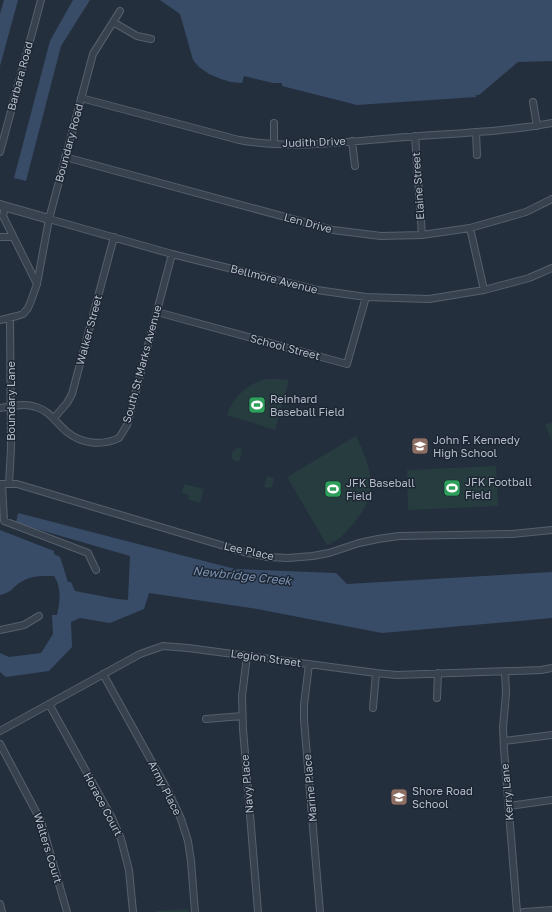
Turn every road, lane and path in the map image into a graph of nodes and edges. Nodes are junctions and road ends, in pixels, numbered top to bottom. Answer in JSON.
{"nodes":[{"id":1,"x":41,"y":0,"type":"edge"},
{"id":2,"x":120,"y":11,"type":"dead end"},
{"id":3,"x":113,"y":22,"type":"junction"},
{"id":4,"x":151,"y":39,"type":"dead end"},
{"id":5,"x":81,"y":98,"type":"junction"},
{"id":6,"x":533,"y":102,"type":"dead end"},
{"id":7,"x":274,"y":123,"type":"dead end"},
{"id":8,"x":552,"y":123,"type":"edge"},
{"id":9,"x":537,"y":126,"type":"junction"},
{"id":10,"x":476,"y":132,"type":"junction"},
{"id":11,"x":415,"y":136,"type":"junction"},
{"id":12,"x":352,"y":141,"type":"junction"},
{"id":13,"x":274,"y":144,"type":"junction"},
{"id":14,"x":0,"y":152,"type":"edge"},
{"id":15,"x":476,"y":155,"type":"dead end"},
{"id":16,"x":65,"y":157,"type":"junction"},
{"id":17,"x":355,"y":166,"type":"dead end"},
{"id":18,"x":552,"y":199,"type":"edge"},
{"id":19,"x":2,"y":206,"type":"edge"},
{"id":20,"x":49,"y":219,"type":"junction"},
{"id":21,"x":470,"y":228,"type":"junction"},
{"id":22,"x":422,"y":235,"type":"junction"},
{"id":23,"x":0,"y":237,"type":"edge"},
{"id":24,"x":13,"y":237,"type":"junction"},
{"id":25,"x":114,"y":237,"type":"junction"},
{"id":26,"x":172,"y":254,"type":"junction"},
{"id":27,"x":552,"y":268,"type":"edge"},
{"id":28,"x":37,"y":284,"type":"junction"},
{"id":29,"x":484,"y":290,"type":"junction"},
{"id":30,"x":366,"y":297,"type":"junction"},
{"id":31,"x":157,"y":312,"type":"junction"},
{"id":32,"x":10,"y":318,"type":"junction"},
{"id":33,"x":0,"y":320,"type":"edge"},
{"id":34,"x":11,"y":406,"type":"junction"},
{"id":35,"x":0,"y":408,"type":"edge"},
{"id":36,"x":54,"y":418,"type":"junction"},
{"id":37,"x":1,"y":484,"type":"edge"},
{"id":38,"x":10,"y":484,"type":"junction"},
{"id":39,"x":552,"y":530,"type":"edge"},
{"id":40,"x":96,"y":570,"type":"dead end"},
{"id":41,"x":39,"y":616,"type":"dead end"},
{"id":42,"x":0,"y":630,"type":"edge"},
{"id":43,"x":247,"y":656,"type":"junction"},
{"id":44,"x":309,"y":664,"type":"junction"},
{"id":45,"x":552,"y":668,"type":"edge"},
{"id":46,"x":505,"y":671,"type":"junction"},
{"id":47,"x":376,"y":673,"type":"junction"},
{"id":48,"x":438,"y":673,"type":"junction"},
{"id":49,"x":103,"y":674,"type":"junction"},
{"id":50,"x":437,"y":698,"type":"dead end"},
{"id":51,"x":49,"y":704,"type":"junction"},
{"id":52,"x":373,"y":708,"type":"dead end"},
{"id":53,"x":242,"y":716,"type":"junction"},
{"id":54,"x":206,"y":719,"type":"dead end"},
{"id":55,"x":0,"y":731,"type":"edge"},
{"id":56,"x":552,"y":735,"type":"edge"},
{"id":57,"x":504,"y":741,"type":"junction"},
{"id":58,"x":0,"y":744,"type":"edge"},
{"id":59,"x":552,"y":800,"type":"edge"},
{"id":60,"x":509,"y":806,"type":"junction"},
{"id":61,"x":0,"y":904,"type":"edge"},
{"id":62,"x":552,"y":910,"type":"edge"},
{"id":63,"x":2,"y":912,"type":"edge"},
{"id":64,"x":67,"y":912,"type":"edge"},
{"id":65,"x":133,"y":912,"type":"edge"},
{"id":66,"x":195,"y":912,"type":"edge"},
{"id":67,"x":258,"y":912,"type":"edge"},
{"id":68,"x":320,"y":912,"type":"edge"},
{"id":69,"x":517,"y":912,"type":"edge"},
{"id":70,"x":524,"y":912,"type":"edge"}],
"edges":[{"from":1,"to":14,"type":"street","name":"Barbara Road"},
{"from":2,"to":3,"type":"street","name":"Boundary Road"},
{"from":3,"to":4,"type":"street"},
{"from":3,"to":5,"type":"street","name":"Boundary Road"},
{"from":5,"to":13,"type":"street","name":"Judith Drive"},
{"from":5,"to":16,"type":"street","name":"Boundary Road"},
{"from":6,"to":9,"type":"street"},
{"from":7,"to":13,"type":"street"},
{"from":8,"to":9,"type":"street","name":"Judith Drive"},
{"from":9,"to":10,"type":"street","name":"Judith Drive"},
{"from":10,"to":11,"type":"street","name":"Judith Drive"},
{"from":10,"to":15,"type":"street"},
{"from":11,"to":12,"type":"street","name":"Judith Drive"},
{"from":11,"to":22,"type":"street","name":"Elaine Street"},
{"from":12,"to":13,"type":"street","name":"Judith Drive"},
{"from":12,"to":17,"type":"street"},
{"from":16,"to":20,"type":"street","name":"Boundary Road"},
{"from":16,"to":22,"type":"street","name":"Len Drive"},
{"from":18,"to":21,"type":"street","name":"Len Drive"},
{"from":19,"to":20,"type":"street","name":"Bellmore Avenue"},
{"from":19,"to":24,"type":"street"},
{"from":20,"to":25,"type":"street","name":"Bellmore Avenue"},
{"from":20,"to":28,"type":"street","name":"Boundary Road"},
{"from":21,"to":22,"type":"street","name":"Len Drive"},
{"from":21,"to":29,"type":"street"},
{"from":23,"to":24,"type":"street"},
{"from":24,"to":28,"type":"street"},
{"from":25,"to":26,"type":"street","name":"Bellmore Avenue"},
{"from":25,"to":36,"type":"street","name":"Walker Street"},
{"from":26,"to":30,"type":"street","name":"Bellmore Avenue"},
{"from":26,"to":31,"type":"street","name":"South St Marks Avenue"},
{"from":27,"to":29,"type":"street","name":"Bellmore Avenue"},
{"from":28,"to":32,"type":"street","name":"Boundary Road"},
{"from":29,"to":30,"type":"street","name":"Bellmore Avenue"},
{"from":30,"to":31,"type":"street","name":"School Street"},
{"from":31,"to":36,"type":"street","name":"South St Marks Avenue"},
{"from":32,"to":33,"type":"street","name":"Boundary Road"},
{"from":32,"to":34,"type":"street","name":"Boundary Lane"},
{"from":34,"to":35,"type":"street","name":"South St Marks Avenue"},
{"from":34,"to":36,"type":"street","name":"South St Marks Avenue"},
{"from":34,"to":38,"type":"street","name":"Boundary Lane"},
{"from":37,"to":38,"type":"street","name":"Lee Place"},
{"from":37,"to":40,"type":"street"},
{"from":38,"to":39,"type":"street","name":"Lee Place"},
{"from":41,"to":42,"type":"street"},
{"from":43,"to":44,"type":"street","name":"Legion Street"},
{"from":43,"to":49,"type":"street","name":"Legion Street"},
{"from":43,"to":53,"type":"street","name":"Navy Place"},
{"from":44,"to":47,"type":"street","name":"Legion Street"},
{"from":44,"to":68,"type":"street","name":"Marine Place"},
{"from":45,"to":46,"type":"street","name":"Legion Street"},
{"from":46,"to":48,"type":"street","name":"Legion Street"},
{"from":46,"to":57,"type":"street","name":"Kerry Lane"},
{"from":47,"to":48,"type":"street","name":"Legion Street"},
{"from":47,"to":52,"type":"street"},
{"from":48,"to":50,"type":"street"},
{"from":49,"to":51,"type":"street","name":"Legion Street"},
{"from":49,"to":66,"type":"street","name":"Army Place"},
{"from":51,"to":55,"type":"street","name":"Legion Street"},
{"from":51,"to":65,"type":"street","name":"Horace Court"},
{"from":53,"to":54,"type":"street"},
{"from":53,"to":67,"type":"street","name":"Navy Place"},
{"from":56,"to":57,"type":"street"},
{"from":57,"to":60,"type":"street","name":"Kerry Lane"},
{"from":58,"to":64,"type":"street","name":"Walters Court"},
{"from":59,"to":60,"type":"street"},
{"from":60,"to":69,"type":"street","name":"Kerry Lane"},
{"from":61,"to":63,"type":"street"},
{"from":62,"to":70,"type":"street"}]}
